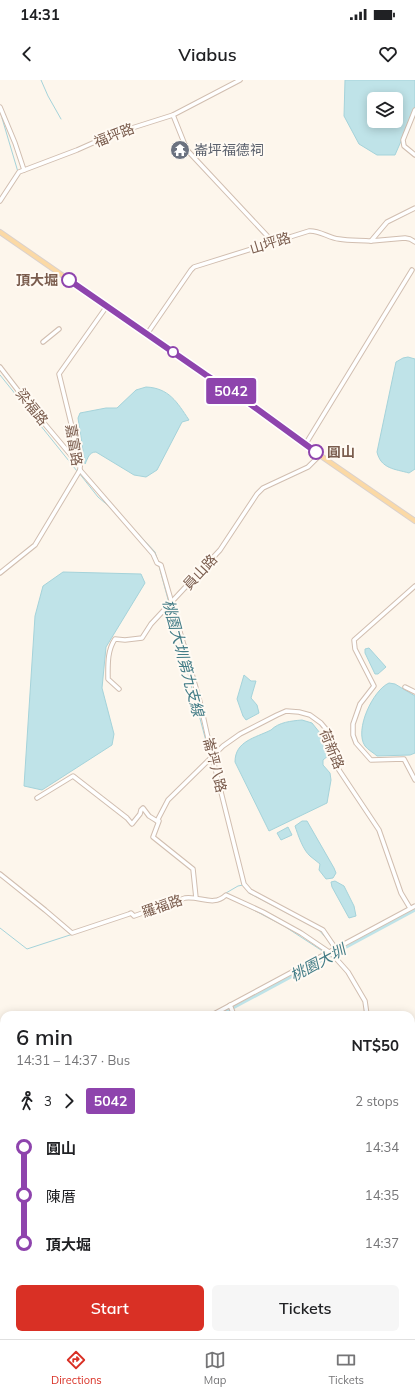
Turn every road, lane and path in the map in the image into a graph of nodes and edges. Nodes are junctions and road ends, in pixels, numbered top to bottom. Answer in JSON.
{"nodes":[{"id":1,"x":240,"y":80,"type":"edge"},
{"id":2,"x":0,"y":107,"type":"edge"},
{"id":3,"x":415,"y":110,"type":"edge"},
{"id":4,"x":173,"y":115,"type":"junction"},
{"id":5,"x":415,"y":155,"type":"edge"},
{"id":6,"x":24,"y":170,"type":"junction"},
{"id":7,"x":0,"y":201,"type":"edge"},
{"id":8,"x":415,"y":208,"type":"edge"},
{"id":9,"x":0,"y":232,"type":"edge"},
{"id":10,"x":371,"y":241,"type":"junction"},
{"id":11,"x":273,"y":242,"type":"junction"},
{"id":12,"x":415,"y":242,"type":"edge"},
{"id":13,"x":412,"y":270,"type":"dead end"},
{"id":14,"x":107,"y":306,"type":"junction"},
{"id":15,"x":59,"y":329,"type":"dead end"},
{"id":16,"x":147,"y":334,"type":"junction"},
{"id":17,"x":44,"y":342,"type":"dead end"},
{"id":18,"x":0,"y":366,"type":"edge"},
{"id":19,"x":306,"y":445,"type":"junction"},
{"id":20,"x":320,"y":455,"type":"junction"},
{"id":21,"x":80,"y":468,"type":"junction"},
{"id":22,"x":415,"y":521,"type":"edge"},
{"id":23,"x":0,"y":573,"type":"edge"},
{"id":24,"x":415,"y":586,"type":"edge"},
{"id":25,"x":171,"y":603,"type":"junction"},
{"id":26,"x":405,"y":687,"type":"dead end"},
{"id":27,"x":119,"y":689,"type":"dead end"},
{"id":28,"x":415,"y":692,"type":"edge"},
{"id":29,"x":212,"y":756,"type":"junction"},
{"id":30,"x":415,"y":780,"type":"edge"},
{"id":31,"x":38,"y":798,"type":"dead end"},
{"id":32,"x":157,"y":821,"type":"junction"},
{"id":33,"x":0,"y":874,"type":"edge"},
{"id":34,"x":196,"y":898,"type":"junction"},
{"id":35,"x":415,"y":906,"type":"edge"},
{"id":36,"x":410,"y":908,"type":"junction"},
{"id":37,"x":336,"y":948,"type":"junction"},
{"id":38,"x":330,"y":953,"type":"junction"},
{"id":39,"x":231,"y":1006,"type":"junction"},
{"id":40,"x":220,"y":1011,"type":"edge"},
{"id":41,"x":233,"y":1011,"type":"edge"},
{"id":42,"x":366,"y":1011,"type":"edge"}],
"edges":[{"from":1,"to":4,"type":"street","name":"福坪路"},
{"from":2,"to":6,"type":"street"},
{"from":3,"to":5,"type":"street"},
{"from":4,"to":6,"type":"street","name":"福坪路"},
{"from":4,"to":11,"type":"street"},
{"from":6,"to":7,"type":"street","name":"福坪路"},
{"from":8,"to":10,"type":"street"},
{"from":9,"to":14,"type":"main road"},
{"from":10,"to":11,"type":"street","name":"山坪路"},
{"from":10,"to":12,"type":"street","name":"山坪路"},
{"from":11,"to":16,"type":"street","name":"山坪路"},
{"from":13,"to":19,"type":"street"},
{"from":14,"to":16,"type":"main road"},
{"from":14,"to":21,"type":"street","name":"嘉富路"},
{"from":15,"to":17,"type":"street"},
{"from":16,"to":19,"type":"main road"},
{"from":18,"to":21,"type":"street","name":"梁福路"},
{"from":19,"to":20,"type":"main road"},
{"from":20,"to":22,"type":"main road"},
{"from":20,"to":25,"type":"street","name":"員山路"},
{"from":21,"to":23,"type":"street","name":"嘉富路"},
{"from":21,"to":25,"type":"street","name":"崙坪八路"},
{"from":24,"to":30,"type":"street"},
{"from":25,"to":27,"type":"street","name":"員山路"},
{"from":25,"to":29,"type":"street","name":"崙坪八路"},
{"from":26,"to":28,"type":"street"},
{"from":29,"to":32,"type":"street","name":"荷新路"},
{"from":29,"to":36,"type":"street","name":"荷新路"},
{"from":29,"to":37,"type":"street","name":"崙坪八路"},
{"from":31,"to":32,"type":"street"},
{"from":32,"to":34,"type":"street","name":"荷新路"},
{"from":33,"to":34,"type":"street","name":"羅福路"},
{"from":34,"to":38,"type":"street","name":"羅福路"},
{"from":35,"to":36,"type":"street"},
{"from":36,"to":37,"type":"street"},
{"from":37,"to":38,"type":"street"},
{"from":38,"to":39,"type":"street"},
{"from":38,"to":42,"type":"street"},
{"from":39,"to":40,"type":"street"},
{"from":39,"to":41,"type":"street"}]}
